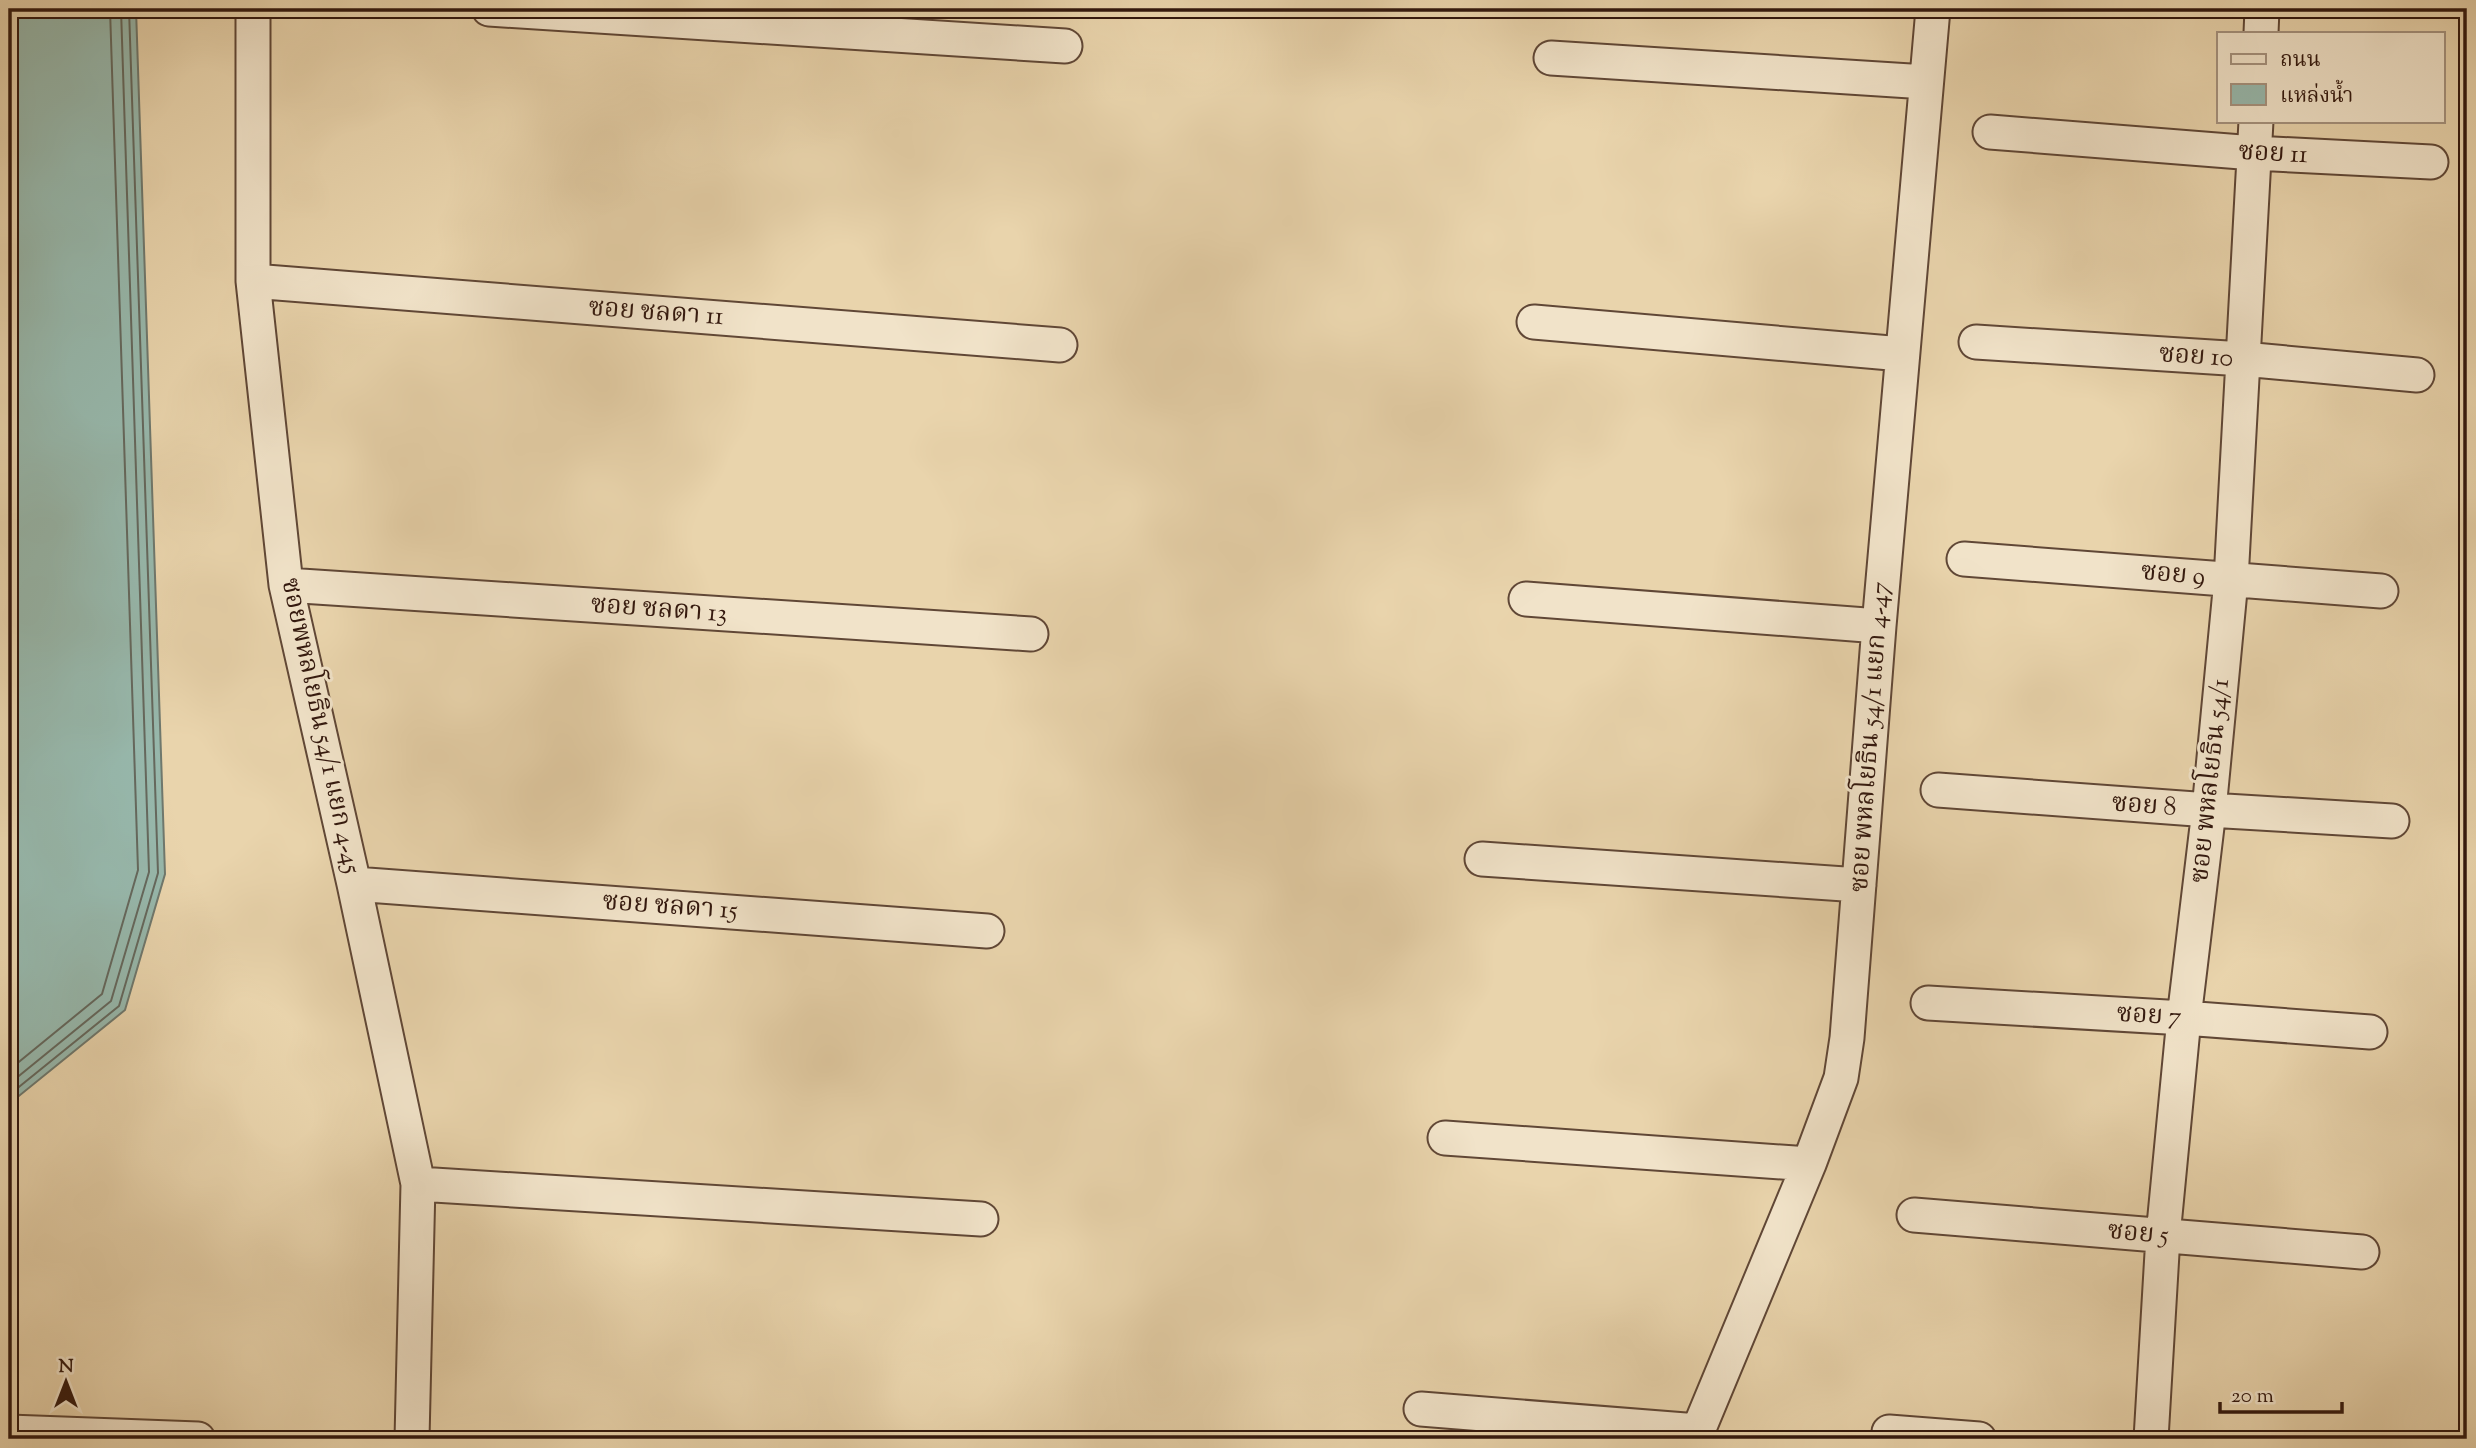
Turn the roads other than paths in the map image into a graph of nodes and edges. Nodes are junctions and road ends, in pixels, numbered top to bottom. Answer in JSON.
{"nodes":[{"id":1,"x":253,"y":9,"type":"edge"},
{"id":2,"x":489,"y":9,"type":"edge"},
{"id":3,"x":1933,"y":9,"type":"edge"},
{"id":4,"x":2262,"y":9,"type":"edge"},
{"id":5,"x":2261,"y":32,"type":"edge"},
{"id":6,"x":1065,"y":46,"type":"dead end"},
{"id":7,"x":1551,"y":58,"type":"dead end"},
{"id":8,"x":1926,"y":82,"type":"junction"},
{"id":9,"x":2256,"y":122,"type":"edge"},
{"id":10,"x":1990,"y":132,"type":"dead end"},
{"id":11,"x":2254,"y":153,"type":"junction"},
{"id":12,"x":2431,"y":162,"type":"dead end"},
{"id":13,"x":253,"y":281,"type":"junction"},
{"id":14,"x":1534,"y":322,"type":"dead end"},
{"id":15,"x":1976,"y":342,"type":"dead end"},
{"id":16,"x":1060,"y":345,"type":"dead end"},
{"id":17,"x":1902,"y":354,"type":"junction"},
{"id":18,"x":2243,"y":359,"type":"junction"},
{"id":19,"x":2417,"y":375,"type":"dead end"},
{"id":20,"x":1964,"y":559,"type":"dead end"},
{"id":21,"x":2231,"y":580,"type":"junction"},
{"id":22,"x":286,"y":585,"type":"junction"},
{"id":23,"x":2382,"y":591,"type":"dead end"},
{"id":24,"x":1526,"y":599,"type":"dead end"},
{"id":25,"x":1879,"y":626,"type":"junction"},
{"id":26,"x":1031,"y":634,"type":"dead end"},
{"id":27,"x":1938,"y":790,"type":"dead end"},
{"id":28,"x":2209,"y":810,"type":"junction"},
{"id":29,"x":2392,"y":821,"type":"dead end"},
{"id":30,"x":1482,"y":859,"type":"dead end"},
{"id":31,"x":354,"y":884,"type":"junction"},
{"id":32,"x":1859,"y":885,"type":"junction"},
{"id":33,"x":987,"y":931,"type":"dead end"},
{"id":34,"x":1928,"y":1003,"type":"dead end"},
{"id":35,"x":2184,"y":1018,"type":"junction"},
{"id":36,"x":2370,"y":1032,"type":"dead end"},
{"id":37,"x":1445,"y":1138,"type":"dead end"},
{"id":38,"x":1809,"y":1164,"type":"junction"},
{"id":39,"x":418,"y":1184,"type":"junction"},
{"id":40,"x":1914,"y":1214,"type":"dead end"},
{"id":41,"x":981,"y":1219,"type":"dead end"},
{"id":42,"x":2163,"y":1236,"type":"junction"},
{"id":43,"x":2362,"y":1252,"type":"dead end"},
{"id":44,"x":1421,"y":1409,"type":"dead end"},
{"id":45,"x":9,"y":1432,"type":"edge"},
{"id":46,"x":1889,"y":1432,"type":"dead end"},
{"id":47,"x":1698,"y":1435,"type":"edge"},
{"id":48,"x":198,"y":1439,"type":"edge"},
{"id":49,"x":412,"y":1439,"type":"edge"},
{"id":50,"x":1979,"y":1439,"type":"edge"},
{"id":51,"x":2151,"y":1439,"type":"edge"}],
"edges":[{"from":1,"to":13,"type":"street","name":"ซอยพหลโยธิน 54/1 แยก 4-45"},
{"from":2,"to":6,"type":"street"},
{"from":3,"to":8,"type":"street","name":"ซอย พหลโยธิน 54/1 แยก 4-47"},
{"from":4,"to":5,"type":"street"},
{"from":7,"to":8,"type":"street"},
{"from":8,"to":17,"type":"street","name":"ซอย พหลโยธิน 54/1 แยก 4-47"},
{"from":9,"to":11,"type":"street","name":"ซอย พหลโยธิน 54/1"},
{"from":10,"to":11,"type":"street","name":"ซอย 11"},
{"from":11,"to":12,"type":"street","name":"ซอย 11"},
{"from":11,"to":18,"type":"street","name":"ซอย พหลโยธิน 54/1"},
{"from":13,"to":16,"type":"street","name":"ซอย ชลดา 11"},
{"from":13,"to":22,"type":"street","name":"ซอยพหลโยธิน 54/1 แยก 4-45"},
{"from":14,"to":17,"type":"street"},
{"from":15,"to":18,"type":"street","name":"ซอย 10"},
{"from":17,"to":25,"type":"street","name":"ซอย พหลโยธิน 54/1 แยก 4-47"},
{"from":18,"to":19,"type":"street","name":"ซอย 10"},
{"from":18,"to":21,"type":"street","name":"ซอย พหลโยธิน 54/1"},
{"from":20,"to":21,"type":"street","name":"ซอย 9"},
{"from":21,"to":23,"type":"street","name":"ซอย 9"},
{"from":21,"to":28,"type":"street","name":"ซอย พหลโยธิน 54/1"},
{"from":22,"to":26,"type":"street","name":"ซอย ชลดา 13"},
{"from":22,"to":31,"type":"street","name":"ซอยพหลโยธิน 54/1 แยก 4-45"},
{"from":24,"to":25,"type":"street"},
{"from":25,"to":32,"type":"street","name":"ซอย พหลโยธิน 54/1 แยก 4-47"},
{"from":27,"to":28,"type":"street","name":"ซอย 8"},
{"from":28,"to":29,"type":"street","name":"ซอย 8"},
{"from":28,"to":35,"type":"street","name":"ซอย พหลโยธิน 54/1"},
{"from":30,"to":32,"type":"street"},
{"from":31,"to":33,"type":"street","name":"ซอย ชลดา 15"},
{"from":31,"to":39,"type":"street","name":"ซอยพหลโยธิน 54/1 แยก 4-45"},
{"from":32,"to":38,"type":"street","name":"ซอย พหลโยธิน 54/1 แยก 4-47"},
{"from":34,"to":35,"type":"street","name":"ซอย 7"},
{"from":35,"to":36,"type":"street","name":"ซอย 7"},
{"from":35,"to":42,"type":"street","name":"ซอย พหลโยธิน 54/1"},
{"from":37,"to":38,"type":"street"},
{"from":38,"to":47,"type":"street","name":"ซอย พหลโยธิน 54/1 แยก 4-47"},
{"from":39,"to":41,"type":"street"},
{"from":39,"to":49,"type":"street","name":"ซอยพหลโยธิน 54/1 แยก 4-45"},
{"from":40,"to":42,"type":"street","name":"ซอย 5"},
{"from":42,"to":43,"type":"street","name":"ซอย 5"},
{"from":42,"to":51,"type":"street","name":"ซอย พหลโยธิน 54/1"},
{"from":44,"to":47,"type":"street"},
{"from":45,"to":48,"type":"street"},
{"from":46,"to":50,"type":"street"}]}
